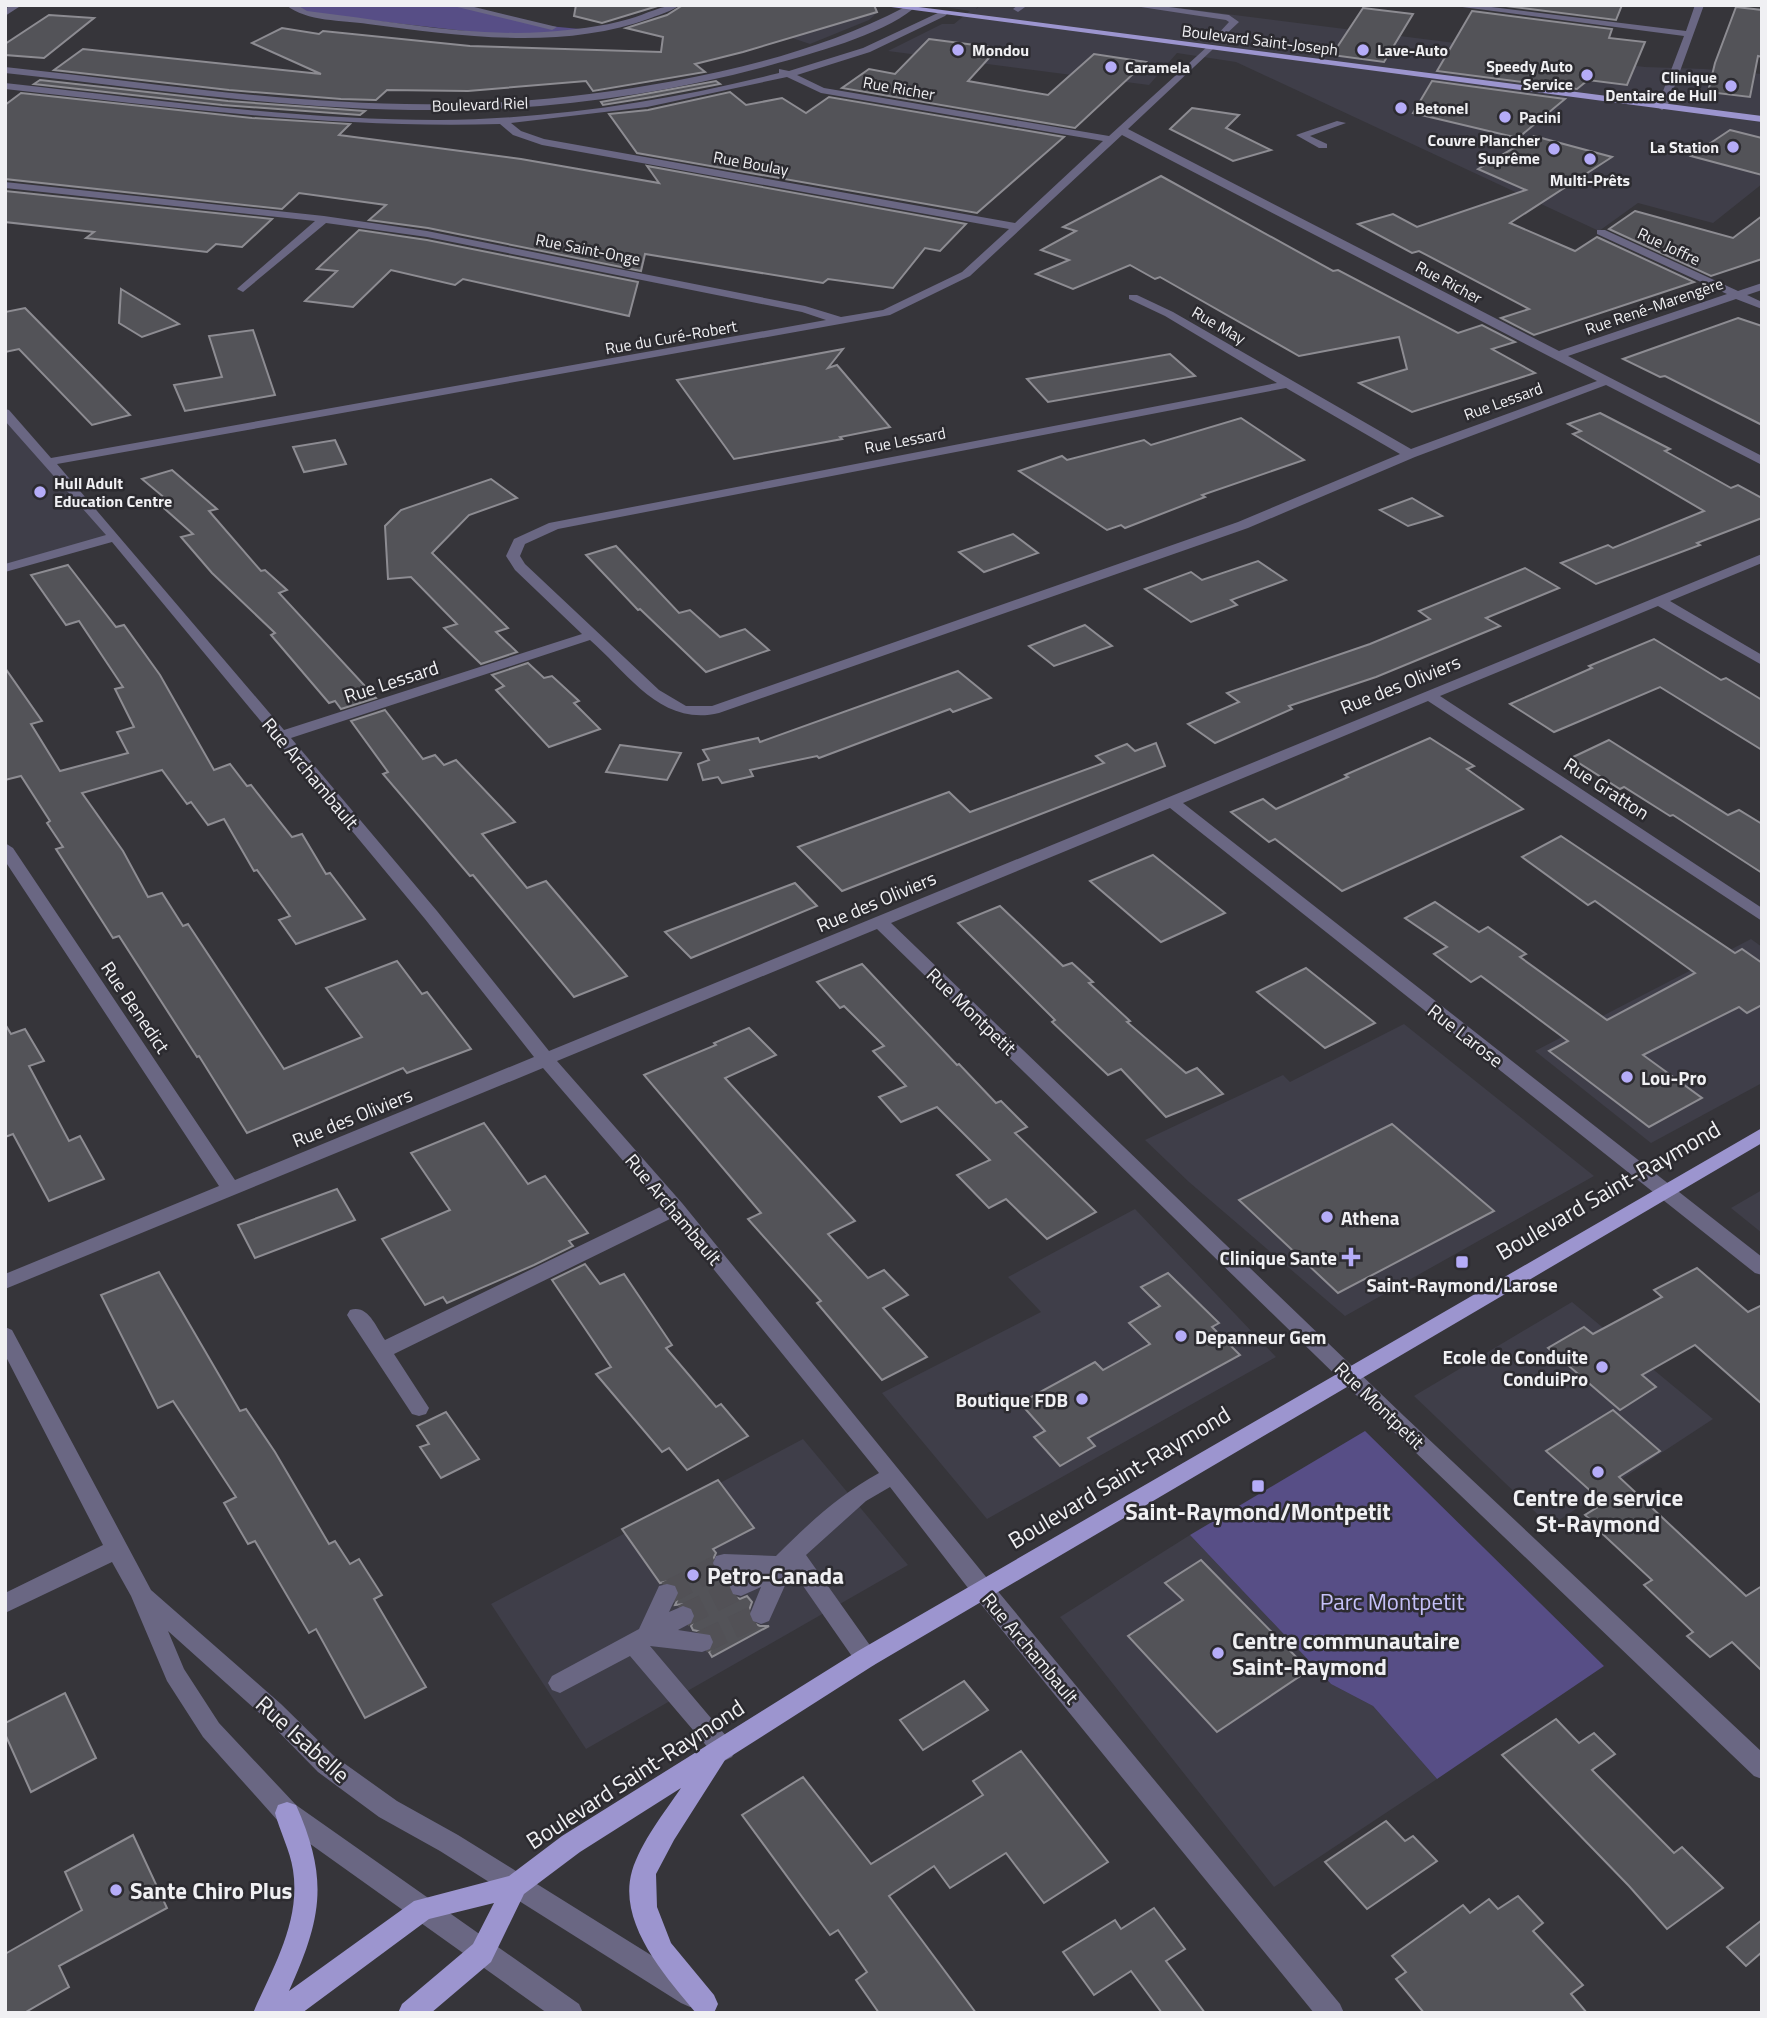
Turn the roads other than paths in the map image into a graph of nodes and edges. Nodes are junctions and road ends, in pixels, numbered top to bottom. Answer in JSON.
{"nodes":[{"id":1,"x":18,"y":5,"type":"edge"},
{"id":2,"x":290,"y":5,"type":"edge"},
{"id":3,"x":453,"y":5,"type":"edge"},
{"id":4,"x":676,"y":5,"type":"edge"},
{"id":5,"x":880,"y":5,"type":"edge"},
{"id":6,"x":1132,"y":5,"type":"edge"},
{"id":7,"x":1451,"y":5,"type":"edge"},
{"id":8,"x":1700,"y":5,"type":"edge"},
{"id":9,"x":908,"y":9,"type":"junction"},
{"id":10,"x":5,"y":13,"type":"edge"},
{"id":11,"x":942,"y":14,"type":"junction"},
{"id":12,"x":605,"y":28,"type":"junction"},
{"id":13,"x":1689,"y":34,"type":"junction"},
{"id":14,"x":1222,"y":35,"type":"dead end"},
{"id":15,"x":1208,"y":49,"type":"junction"},
{"id":16,"x":768,"y":64,"type":"junction"},
{"id":17,"x":5,"y":70,"type":"edge"},
{"id":18,"x":788,"y":74,"type":"junction"},
{"id":19,"x":5,"y":86,"type":"edge"},
{"id":20,"x":499,"y":106,"type":"junction"},
{"id":21,"x":1662,"y":107,"type":"junction"},
{"id":22,"x":1762,"y":119,"type":"edge"},
{"id":23,"x":500,"y":121,"type":"junction"},
{"id":24,"x":1341,"y":123,"type":"dead end"},
{"id":25,"x":1118,"y":135,"type":"junction"},
{"id":26,"x":1323,"y":146,"type":"dead end"},
{"id":27,"x":5,"y":185,"type":"edge"},
{"id":28,"x":324,"y":219,"type":"junction"},
{"id":29,"x":1017,"y":227,"type":"junction"},
{"id":30,"x":1601,"y":232,"type":"dead end"},
{"id":31,"x":1762,"y":286,"type":"edge"},
{"id":32,"x":243,"y":289,"type":"dead end"},
{"id":33,"x":1737,"y":295,"type":"junction"},
{"id":34,"x":1133,"y":297,"type":"dead end"},
{"id":35,"x":1762,"y":306,"type":"edge"},
{"id":36,"x":843,"y":323,"type":"junction"},
{"id":37,"x":1557,"y":356,"type":"junction"},
{"id":38,"x":1607,"y":381,"type":"junction"},
{"id":39,"x":1288,"y":384,"type":"junction"},
{"id":40,"x":5,"y":413,"type":"edge"},
{"id":41,"x":1410,"y":454,"type":"junction"},
{"id":42,"x":1762,"y":461,"type":"edge"},
{"id":43,"x":48,"y":462,"type":"junction"},
{"id":44,"x":116,"y":537,"type":"junction"},
{"id":45,"x":1762,"y":558,"type":"edge"},
{"id":46,"x":5,"y":568,"type":"edge"},
{"id":47,"x":1658,"y":600,"type":"junction"},
{"id":48,"x":592,"y":635,"type":"junction"},
{"id":49,"x":1762,"y":661,"type":"edge"},
{"id":50,"x":1429,"y":695,"type":"junction"},
{"id":51,"x":281,"y":736,"type":"junction"},
{"id":52,"x":1171,"y":801,"type":"junction"},
{"id":53,"x":5,"y":848,"type":"edge"},
{"id":54,"x":1762,"y":916,"type":"edge"},
{"id":55,"x":880,"y":922,"type":"junction"},
{"id":56,"x":546,"y":1060,"type":"junction"},
{"id":57,"x":1762,"y":1133,"type":"edge"},
{"id":58,"x":231,"y":1189,"type":"junction"},
{"id":59,"x":1663,"y":1191,"type":"junction"},
{"id":60,"x":675,"y":1208,"type":"junction"},
{"id":61,"x":1762,"y":1268,"type":"edge"},
{"id":62,"x":5,"y":1282,"type":"edge"},
{"id":63,"x":357,"y":1315,"type":"dead end"},
{"id":64,"x":5,"y":1335,"type":"edge"},
{"id":65,"x":381,"y":1351,"type":"junction"},
{"id":66,"x":1348,"y":1374,"type":"junction"},
{"id":67,"x":419,"y":1408,"type":"dead end"},
{"id":68,"x":893,"y":1475,"type":"junction"},
{"id":69,"x":116,"y":1549,"type":"junction"},
{"id":70,"x":788,"y":1561,"type":"junction"},
{"id":71,"x":723,"y":1563,"type":"tunnel mouth"},
{"id":72,"x":741,"y":1587,"type":"tunnel mouth"},
{"id":73,"x":983,"y":1590,"type":"junction"},
{"id":74,"x":141,"y":1593,"type":"junction"},
{"id":75,"x":667,"y":1593,"type":"tunnel mouth"},
{"id":76,"x":5,"y":1604,"type":"edge"},
{"id":77,"x":761,"y":1614,"type":"tunnel mouth"},
{"id":78,"x":683,"y":1616,"type":"tunnel mouth"},
{"id":79,"x":640,"y":1639,"type":"junction"},
{"id":80,"x":702,"y":1642,"type":"tunnel mouth"},
{"id":81,"x":866,"y":1658,"type":"junction"},
{"id":82,"x":560,"y":1683,"type":"dead end"},
{"id":83,"x":720,"y":1752,"type":"junction"},
{"id":84,"x":1762,"y":1768,"type":"edge"},
{"id":85,"x":286,"y":1813,"type":"junction"},
{"id":86,"x":515,"y":1886,"type":"junction"},
{"id":87,"x":423,"y":1909,"type":"junction"},
{"id":88,"x":482,"y":1953,"type":"junction"},
{"id":89,"x":709,"y":2008,"type":"edge"},
{"id":90,"x":266,"y":2013,"type":"edge"},
{"id":91,"x":280,"y":2013,"type":"edge"},
{"id":92,"x":411,"y":2013,"type":"edge"},
{"id":93,"x":570,"y":2013,"type":"edge"},
{"id":94,"x":1332,"y":2013,"type":"edge"}],
"edges":[{"from":1,"to":10,"type":"street"},
{"from":2,"to":12,"type":"street"},
{"from":3,"to":12,"type":"street"},
{"from":4,"to":12,"type":"street"},
{"from":5,"to":9,"type":"main road","name":"Boulevard Saint-Joseph"},
{"from":6,"to":14,"type":"street"},
{"from":7,"to":13,"type":"street"},
{"from":8,"to":13,"type":"street"},
{"from":9,"to":11,"type":"main road","name":"Boulevard Saint-Joseph"},
{"from":9,"to":16,"type":"street","name":"Boulevard Riel"},
{"from":11,"to":15,"type":"main road","name":"Boulevard Saint-Joseph"},
{"from":11,"to":18,"type":"street","name":"Boulevard Riel"},
{"from":13,"to":21,"type":"street"},
{"from":15,"to":21,"type":"main road","name":"Boulevard Saint-Joseph"},
{"from":15,"to":25,"type":"street","name":"Rue du Curé-Robert"},
{"from":16,"to":18,"type":"street","name":"Rue Richer"},
{"from":16,"to":20,"type":"street","name":"Boulevard Riel"},
{"from":17,"to":20,"type":"street","name":"Boulevard Riel"},
{"from":18,"to":23,"type":"street","name":"Boulevard Riel"},
{"from":18,"to":25,"type":"street","name":"Rue Richer"},
{"from":19,"to":23,"type":"street","name":"Boulevard Riel"},
{"from":20,"to":23,"type":"street"},
{"from":21,"to":22,"type":"main road","name":"Boulevard Saint-Joseph"},
{"from":23,"to":29,"type":"street","name":"Rue Boulay"},
{"from":24,"to":26,"type":"street"},
{"from":25,"to":29,"type":"street","name":"Rue du Curé-Robert"},
{"from":25,"to":37,"type":"street","name":"Rue Richer"},
{"from":27,"to":28,"type":"street","name":"Rue Saint-Onge"},
{"from":28,"to":32,"type":"street"},
{"from":28,"to":36,"type":"street","name":"Rue Saint-Onge"},
{"from":29,"to":36,"type":"street","name":"Rue du Curé-Robert"},
{"from":30,"to":33,"type":"street","name":"Rue Joffre"},
{"from":31,"to":33,"type":"street","name":"Rue René-Marengère"},
{"from":33,"to":35,"type":"street","name":"Rue Joffre"},
{"from":33,"to":37,"type":"street","name":"Rue René-Marengère"},
{"from":34,"to":39,"type":"street","name":"Rue May"},
{"from":36,"to":43,"type":"street","name":"Rue du Curé-Robert"},
{"from":37,"to":38,"type":"street","name":"Rue Richer"},
{"from":38,"to":41,"type":"street","name":"Rue Lessard"},
{"from":38,"to":42,"type":"street","name":"Rue Richer"},
{"from":39,"to":41,"type":"street"},
{"from":39,"to":48,"type":"street","name":"Rue Lessard"},
{"from":40,"to":43,"type":"street","name":"Rue Archambault"},
{"from":41,"to":48,"type":"street","name":"Rue Lessard"},
{"from":43,"to":44,"type":"street","name":"Rue Archambault"},
{"from":44,"to":46,"type":"street"},
{"from":44,"to":51,"type":"street","name":"Rue Archambault"},
{"from":45,"to":47,"type":"street","name":"Rue des Oliviers"},
{"from":47,"to":49,"type":"street"},
{"from":47,"to":50,"type":"street","name":"Rue des Oliviers"},
{"from":48,"to":51,"type":"street","name":"Rue Lessard"},
{"from":50,"to":52,"type":"street","name":"Rue des Oliviers"},
{"from":50,"to":54,"type":"street","name":"Rue Gratton"},
{"from":51,"to":56,"type":"street","name":"Rue Archambault"},
{"from":52,"to":55,"type":"street","name":"Rue des Oliviers"},
{"from":52,"to":59,"type":"street","name":"Rue Larose"},
{"from":53,"to":58,"type":"street","name":"Rue Benedict"},
{"from":55,"to":56,"type":"street","name":"Rue des Oliviers"},
{"from":55,"to":66,"type":"street","name":"Rue Montpetit"},
{"from":56,"to":58,"type":"street","name":"Rue des Oliviers"},
{"from":56,"to":60,"type":"street","name":"Rue Archambault"},
{"from":57,"to":59,"type":"main road","name":"Boulevard Saint-Raymond"},
{"from":58,"to":62,"type":"street","name":"Rue des Oliviers"},
{"from":59,"to":61,"type":"street","name":"Rue Larose"},
{"from":59,"to":66,"type":"main road","name":"Boulevard Saint-Raymond"},
{"from":60,"to":65,"type":"street"},
{"from":60,"to":68,"type":"street","name":"Rue Archambault"},
{"from":63,"to":65,"type":"street"},
{"from":64,"to":69,"type":"street","name":"Rue Isabelle"},
{"from":65,"to":67,"type":"street"},
{"from":66,"to":73,"type":"main road","name":"Boulevard Saint-Raymond"},
{"from":66,"to":84,"type":"street","name":"Rue Montpetit"},
{"from":68,"to":70,"type":"street"},
{"from":68,"to":73,"type":"street","name":"Rue Archambault"},
{"from":69,"to":74,"type":"street","name":"Rue Isabelle"},
{"from":69,"to":76,"type":"street"},
{"from":70,"to":71,"type":"street"},
{"from":70,"to":72,"type":"street"},
{"from":70,"to":77,"type":"street"},
{"from":70,"to":81,"type":"street"},
{"from":73,"to":81,"type":"main road","name":"Boulevard Saint-Raymond"},
{"from":73,"to":94,"type":"street","name":"Rue Archambault"},
{"from":74,"to":85,"type":"street","name":"Rue Isabelle"},
{"from":74,"to":86,"type":"street","name":"Rue Isabelle"},
{"from":75,"to":79,"type":"street"},
{"from":78,"to":79,"type":"street"},
{"from":79,"to":80,"type":"street"},
{"from":79,"to":82,"type":"street"},
{"from":79,"to":83,"type":"street"},
{"from":81,"to":83,"type":"main road","name":"Boulevard Saint-Raymond"},
{"from":83,"to":86,"type":"main road","name":"Boulevard Saint-Raymond"},
{"from":83,"to":89,"type":"main road"},
{"from":85,"to":87,"type":"street","name":"Rue Isabelle"},
{"from":85,"to":90,"type":"main road"},
{"from":86,"to":87,"type":"main road","name":"Boulevard Saint-Raymond"},
{"from":86,"to":88,"type":"main road","name":"Boulevard Saint-Raymond"},
{"from":86,"to":89,"type":"street","name":"Rue Isabelle"},
{"from":87,"to":88,"type":"street","name":"Rue Isabelle"},
{"from":87,"to":91,"type":"main road","name":"Boulevard Saint-Raymond"},
{"from":88,"to":92,"type":"main road","name":"Boulevard Saint-Raymond"},
{"from":88,"to":93,"type":"street","name":"Rue Isabelle"}]}
